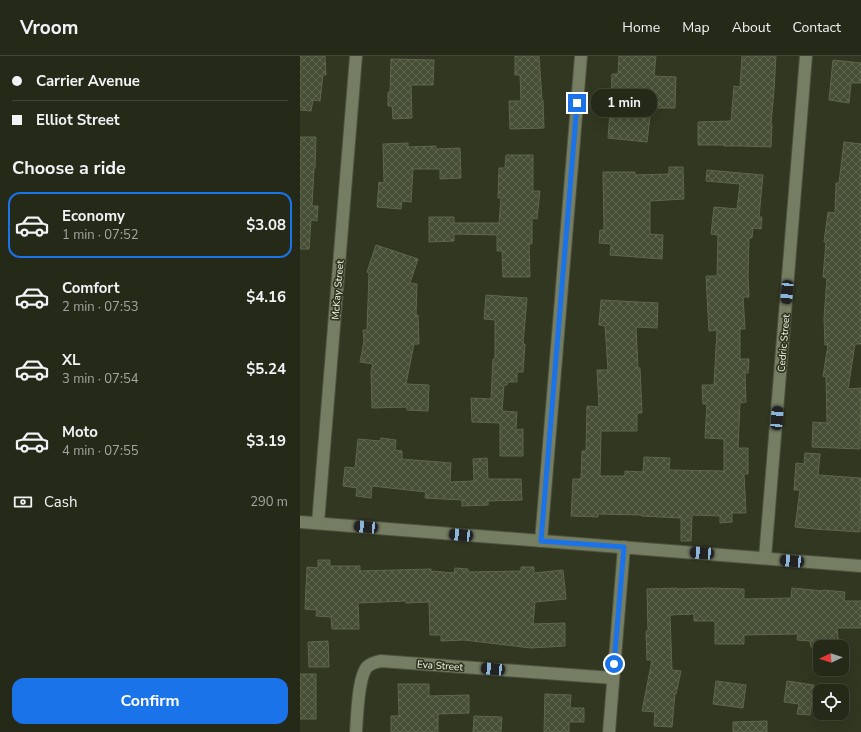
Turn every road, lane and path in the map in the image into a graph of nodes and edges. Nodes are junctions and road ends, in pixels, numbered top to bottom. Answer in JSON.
{"nodes":[{"id":1,"x":356,"y":56,"type":"edge"},
{"id":2,"x":581,"y":56,"type":"edge"},
{"id":3,"x":806,"y":56,"type":"edge"},
{"id":4,"x":300,"y":522,"type":"edge"},
{"id":5,"x":318,"y":523,"type":"junction"},
{"id":6,"x":541,"y":541,"type":"junction"},
{"id":7,"x":624,"y":547,"type":"junction"},
{"id":8,"x":765,"y":558,"type":"junction"},
{"id":9,"x":861,"y":566,"type":"edge"},
{"id":10,"x":613,"y":678,"type":"junction"},
{"id":11,"x":356,"y":732,"type":"edge"},
{"id":12,"x":609,"y":732,"type":"edge"}],
"edges":[{"from":1,"to":5,"type":"street","name":"McKay Street"},
{"from":2,"to":6,"type":"street"},
{"from":3,"to":8,"type":"street","name":"Cedric Street"},
{"from":4,"to":5,"type":"street"},
{"from":5,"to":6,"type":"street"},
{"from":6,"to":7,"type":"street"},
{"from":7,"to":8,"type":"street"},
{"from":7,"to":10,"type":"street"},
{"from":8,"to":9,"type":"street"},
{"from":10,"to":11,"type":"street","name":"Eva Street"},
{"from":10,"to":12,"type":"street"}]}
